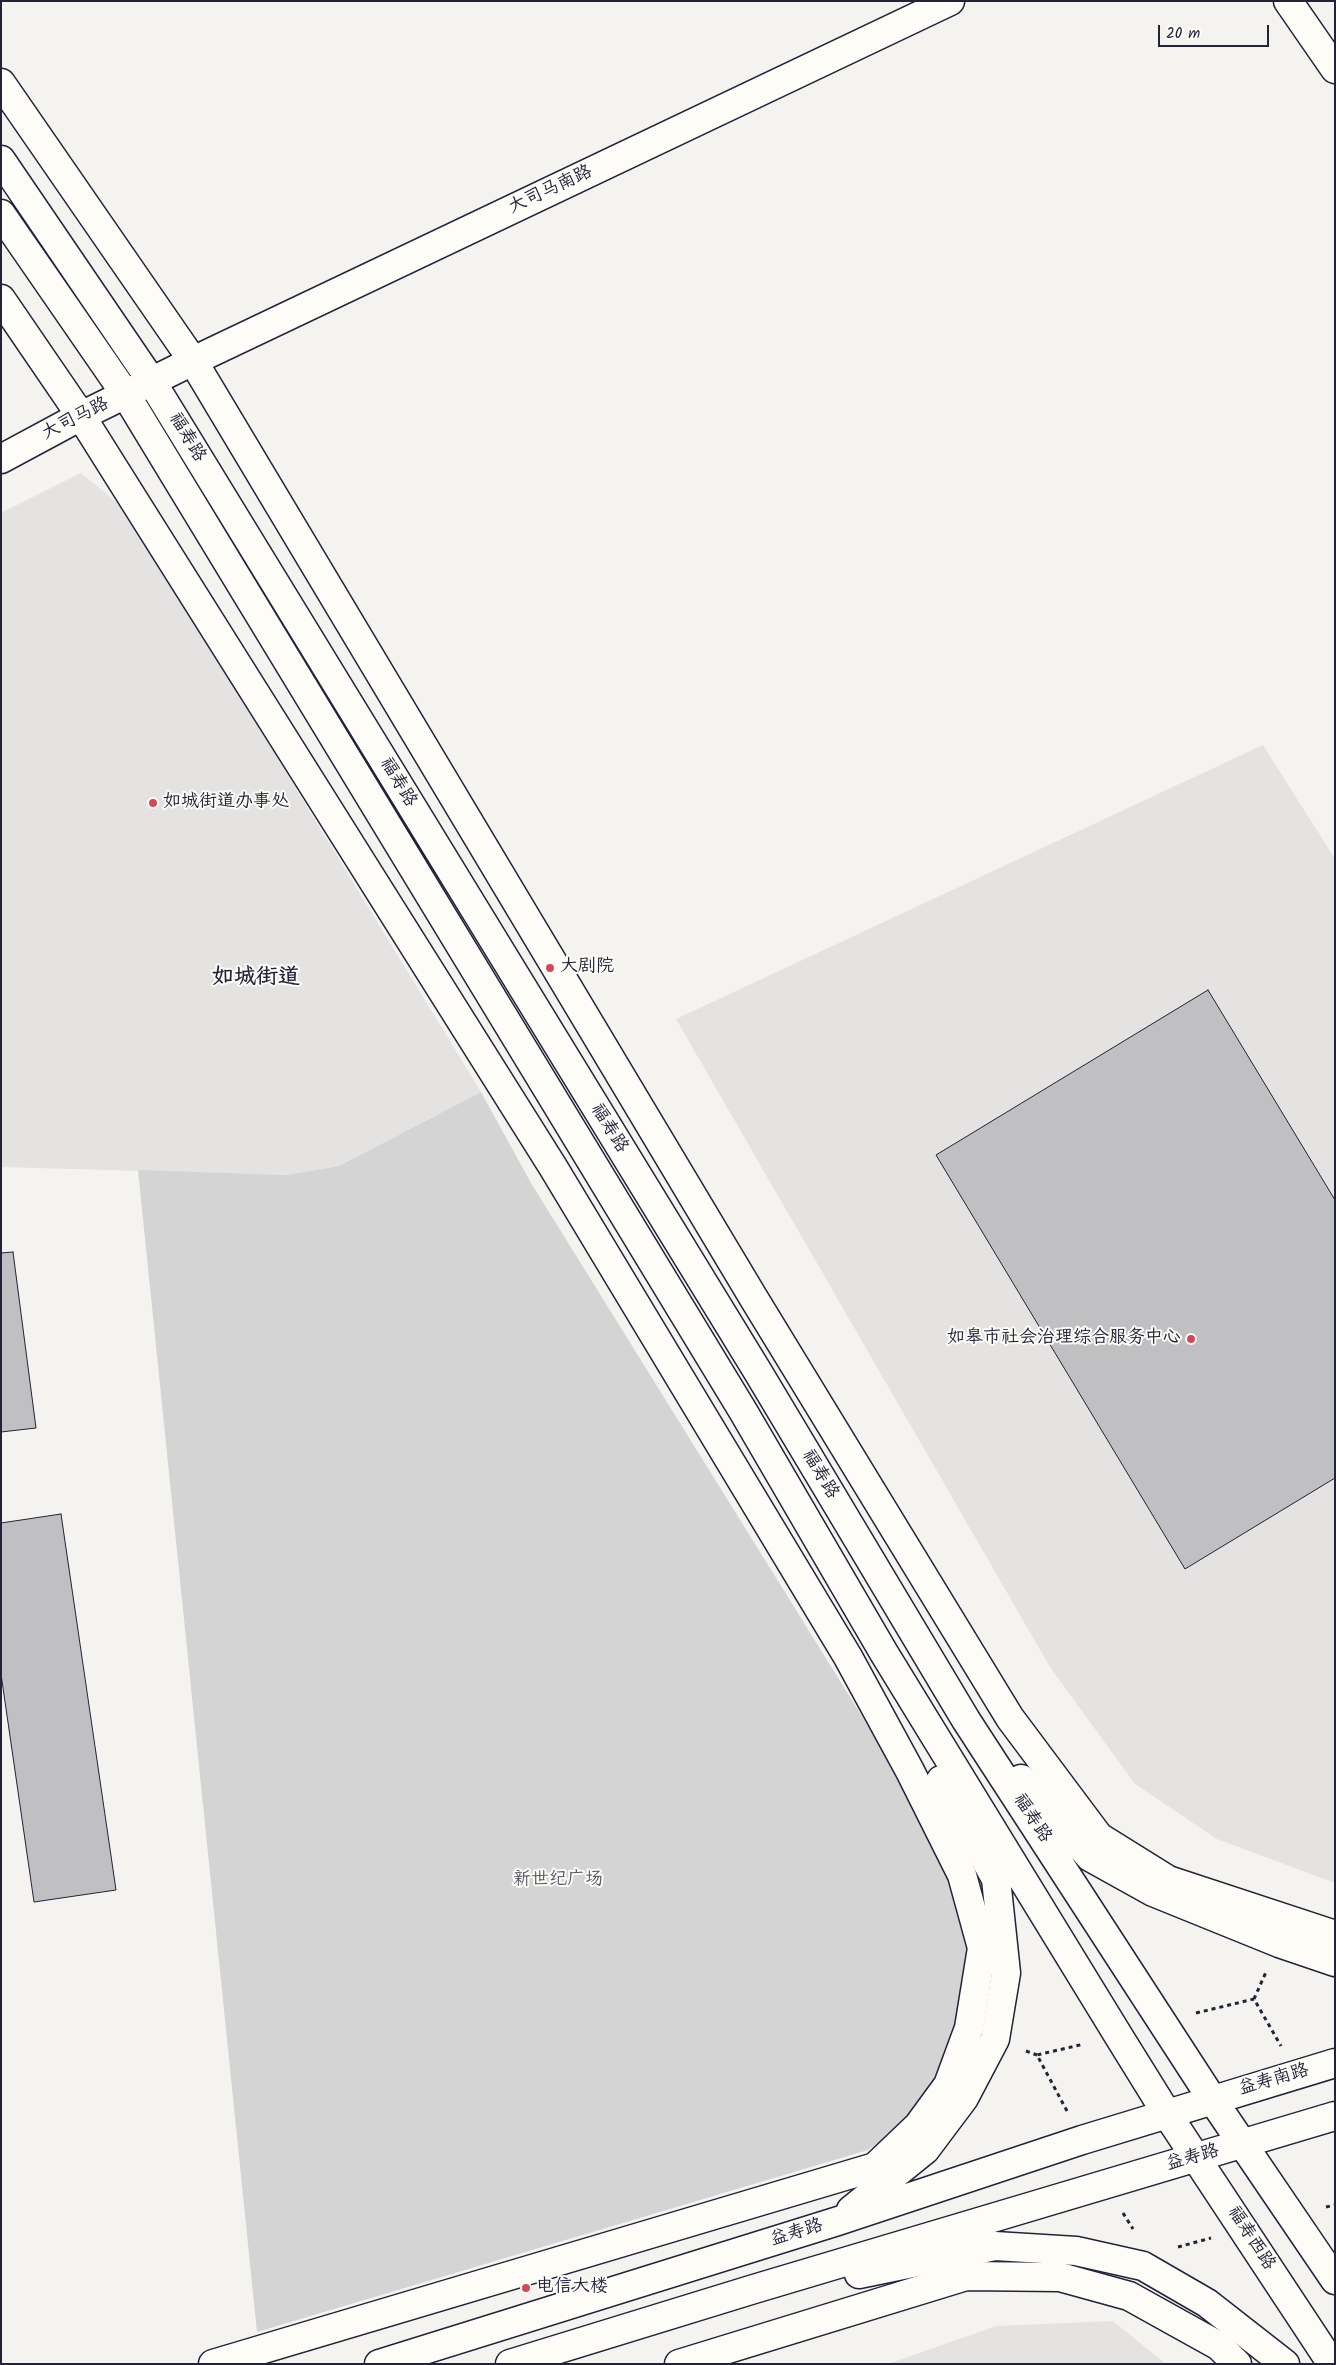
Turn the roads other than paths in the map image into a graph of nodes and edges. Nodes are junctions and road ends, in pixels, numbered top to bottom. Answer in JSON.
{"nodes":[{"id":1,"x":950,"y":1,"type":"edge"},
{"id":2,"x":1288,"y":1,"type":"edge"},
{"id":3,"x":1335,"y":69,"type":"edge"},
{"id":4,"x":1,"y":83,"type":"edge"},
{"id":5,"x":1,"y":160,"type":"edge"},
{"id":6,"x":1,"y":214,"type":"edge"},
{"id":7,"x":1,"y":298,"type":"edge"},
{"id":8,"x":193,"y":361,"type":"junction"},
{"id":9,"x":152,"y":382,"type":"junction"},
{"id":10,"x":126,"y":395,"type":"junction"},
{"id":11,"x":81,"y":416,"type":"junction"},
{"id":12,"x":1,"y":459,"type":"edge"},
{"id":13,"x":884,"y":1653,"type":"junction"},
{"id":14,"x":966,"y":1720,"type":"junction"},
{"id":15,"x":1335,"y":1936,"type":"edge"},
{"id":16,"x":1335,"y":1962,"type":"edge"},
{"id":17,"x":1335,"y":2063,"type":"edge"},
{"id":18,"x":1212,"y":2099,"type":"junction"},
{"id":19,"x":1167,"y":2114,"type":"junction"},
{"id":20,"x":1335,"y":2116,"type":"edge"},
{"id":21,"x":1244,"y":2144,"type":"junction"},
{"id":22,"x":1197,"y":2159,"type":"junction"},
{"id":23,"x":838,"y":2221,"type":"junction"},
{"id":24,"x":1335,"y":2280,"type":"edge"},
{"id":25,"x":754,"y":2289,"type":"junction"},
{"id":26,"x":213,"y":2364,"type":"edge"},
{"id":27,"x":380,"y":2364,"type":"edge"},
{"id":28,"x":510,"y":2364,"type":"edge"},
{"id":29,"x":679,"y":2364,"type":"edge"},
{"id":30,"x":1237,"y":2364,"type":"edge"},
{"id":31,"x":1285,"y":2364,"type":"edge"},
{"id":32,"x":1332,"y":2364,"type":"edge"}],
"edges":[{"from":1,"to":8,"type":"main road","name":"大司马南路"},
{"from":2,"to":3,"type":"main road"},
{"from":4,"to":8,"type":"main road"},
{"from":5,"to":9,"type":"main road","name":"福寿路"},
{"from":6,"to":10,"type":"main road","name":"福寿路"},
{"from":7,"to":11,"type":"main road"},
{"from":8,"to":9,"type":"main road","name":"大司马南路"},
{"from":8,"to":15,"type":"main road"},
{"from":9,"to":10,"type":"main road","name":"大司马路"},
{"from":9,"to":14,"type":"main road","name":"福寿路"},
{"from":10,"to":11,"type":"main road","name":"大司马路"},
{"from":10,"to":13,"type":"main road","name":"福寿路"},
{"from":11,"to":12,"type":"main road","name":"大司马路"},
{"from":11,"to":26,"type":"main road"},
{"from":13,"to":19,"type":"main road","name":"福寿路"},
{"from":13,"to":23,"type":"main road"},
{"from":14,"to":16,"type":"main road"},
{"from":14,"to":18,"type":"main road","name":"福寿路"},
{"from":17,"to":18,"type":"main road","name":"益寿南路"},
{"from":18,"to":19,"type":"main road","name":"益寿路"},
{"from":18,"to":21,"type":"main road"},
{"from":19,"to":22,"type":"main road","name":"福寿西路"},
{"from":19,"to":23,"type":"main road","name":"益寿路"},
{"from":20,"to":21,"type":"main road"},
{"from":21,"to":22,"type":"main road","name":"益寿路"},
{"from":21,"to":24,"type":"main road"},
{"from":22,"to":25,"type":"main road","name":"益寿路"},
{"from":22,"to":32,"type":"main road","name":"福寿西路"},
{"from":23,"to":27,"type":"main road","name":"益寿路"},
{"from":25,"to":28,"type":"main road","name":"益寿路"},
{"from":25,"to":31,"type":"main road"},
{"from":29,"to":30,"type":"main road"}]}
